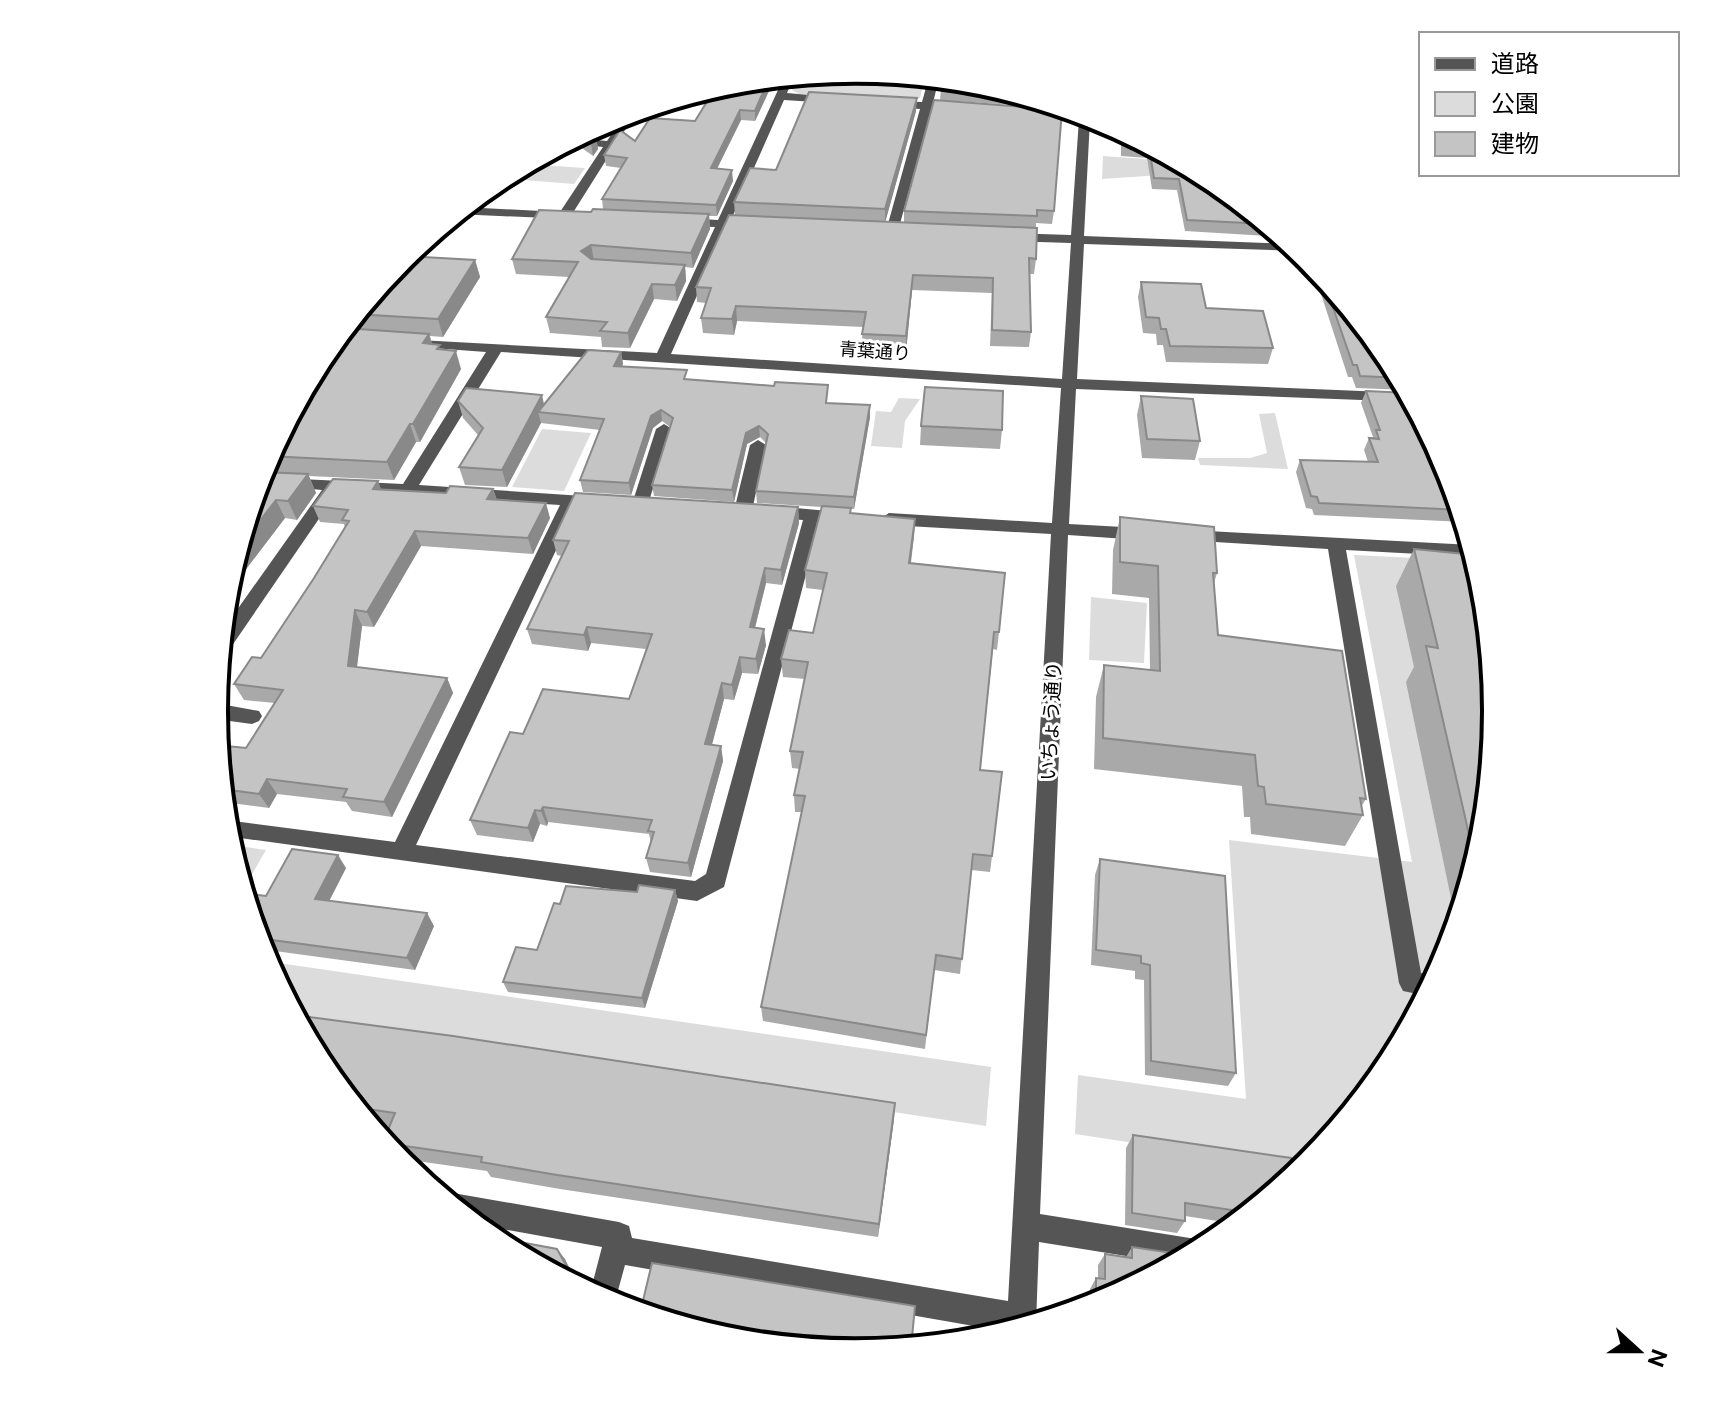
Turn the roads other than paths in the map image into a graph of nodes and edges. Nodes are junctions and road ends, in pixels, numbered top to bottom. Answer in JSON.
{"nodes":[{"id":1,"x":784,"y":88,"type":"edge"},
{"id":2,"x":931,"y":88,"type":"edge"},
{"id":3,"x":780,"y":96,"type":"junction"},
{"id":4,"x":838,"y":100,"type":"edge"},
{"id":5,"x":882,"y":103,"type":"edge"},
{"id":6,"x":926,"y":106,"type":"junction"},
{"id":7,"x":974,"y":109,"type":"edge"},
{"id":8,"x":1021,"y":112,"type":"edge"},
{"id":9,"x":1044,"y":113,"type":"edge"},
{"id":10,"x":1086,"y":128,"type":"edge"},
{"id":11,"x":620,"y":130,"type":"edge"},
{"id":12,"x":592,"y":143,"type":"edge"},
{"id":13,"x":611,"y":144,"type":"junction"},
{"id":14,"x":477,"y":212,"type":"edge"},
{"id":15,"x":564,"y":216,"type":"junction"},
{"id":16,"x":579,"y":217,"type":"edge"},
{"id":17,"x":675,"y":221,"type":"edge"},
{"id":18,"x":723,"y":223,"type":"junction"},
{"id":19,"x":769,"y":226,"type":"edge"},
{"id":20,"x":876,"y":231,"type":"edge"},
{"id":21,"x":999,"y":237,"type":"edge"},
{"id":22,"x":1078,"y":240,"type":"junction"},
{"id":23,"x":1277,"y":247,"type":"edge"},
{"id":24,"x":684,"y":274,"type":"edge"},
{"id":25,"x":699,"y":275,"type":"junction"},
{"id":26,"x":394,"y":341,"type":"edge"},
{"id":27,"x":496,"y":348,"type":"junction"},
{"id":28,"x":662,"y":358,"type":"junction"},
{"id":29,"x":1069,"y":384,"type":"junction"},
{"id":30,"x":1399,"y":397,"type":"edge"},
{"id":31,"x":664,"y":429,"type":"dead end"},
{"id":32,"x":758,"y":445,"type":"dead end"},
{"id":33,"x":273,"y":482,"type":"edge"},
{"id":34,"x":334,"y":485,"type":"junction"},
{"id":35,"x":409,"y":488,"type":"junction"},
{"id":36,"x":571,"y":500,"type":"junction"},
{"id":37,"x":813,"y":515,"type":"junction"},
{"id":38,"x":1060,"y":530,"type":"junction"},
{"id":39,"x":1336,"y":544,"type":"junction"},
{"id":40,"x":1462,"y":550,"type":"edge"},
{"id":41,"x":233,"y":629,"type":"edge"},
{"id":42,"x":228,"y":713,"type":"edge"},
{"id":43,"x":252,"y":716,"type":"dead end"},
{"id":44,"x":239,"y":831,"type":"edge"},
{"id":45,"x":401,"y":852,"type":"junction"},
{"id":46,"x":1420,"y":984,"type":"edge"},
{"id":47,"x":477,"y":1211,"type":"edge"},
{"id":48,"x":1026,"y":1226,"type":"junction"},
{"id":49,"x":616,"y":1249,"type":"junction"},
{"id":50,"x":1177,"y":1250,"type":"edge"},
{"id":51,"x":606,"y":1287,"type":"edge"},
{"id":52,"x":1021,"y":1317,"type":"edge"},
{"id":53,"x":1007,"y":1320,"type":"edge"}],
"edges":[{"from":1,"to":3,"type":"street"},
{"from":2,"to":6,"type":"street"},
{"from":3,"to":4,"type":"street"},
{"from":3,"to":18,"type":"street"},
{"from":5,"to":6,"type":"street"},
{"from":6,"to":7,"type":"street"},
{"from":6,"to":20,"type":"street"},
{"from":8,"to":9,"type":"street"},
{"from":10,"to":22,"type":"street","name":"いちょう通り"},
{"from":11,"to":13,"type":"street"},
{"from":12,"to":13,"type":"street"},
{"from":13,"to":15,"type":"street"},
{"from":14,"to":15,"type":"street"},
{"from":15,"to":16,"type":"street"},
{"from":17,"to":18,"type":"street"},
{"from":18,"to":19,"type":"street"},
{"from":18,"to":25,"type":"street"},
{"from":21,"to":22,"type":"street"},
{"from":22,"to":23,"type":"street"},
{"from":22,"to":29,"type":"street","name":"いちょう通り"},
{"from":24,"to":25,"type":"street"},
{"from":25,"to":28,"type":"street"},
{"from":26,"to":27,"type":"street","name":"青葉通り"},
{"from":27,"to":28,"type":"street","name":"青葉通り"},
{"from":27,"to":35,"type":"street"},
{"from":28,"to":29,"type":"street","name":"青葉通り"},
{"from":29,"to":30,"type":"street","name":"青葉通り"},
{"from":29,"to":38,"type":"street","name":"いちょう通り"},
{"from":31,"to":36,"type":"street"},
{"from":32,"to":37,"type":"street"},
{"from":33,"to":34,"type":"street"},
{"from":34,"to":35,"type":"street"},
{"from":34,"to":41,"type":"street"},
{"from":35,"to":36,"type":"street"},
{"from":36,"to":45,"type":"street"},
{"from":37,"to":38,"type":"street"},
{"from":37,"to":45,"type":"street"},
{"from":38,"to":39,"type":"street"},
{"from":38,"to":48,"type":"street","name":"いちょう通り"},
{"from":39,"to":40,"type":"street"},
{"from":39,"to":46,"type":"street"},
{"from":42,"to":43,"type":"street"},
{"from":44,"to":45,"type":"street"},
{"from":47,"to":49,"type":"street"},
{"from":48,"to":50,"type":"street"},
{"from":48,"to":52,"type":"street","name":"いちょう通り"},
{"from":49,"to":51,"type":"street"},
{"from":49,"to":53,"type":"street"}]}
